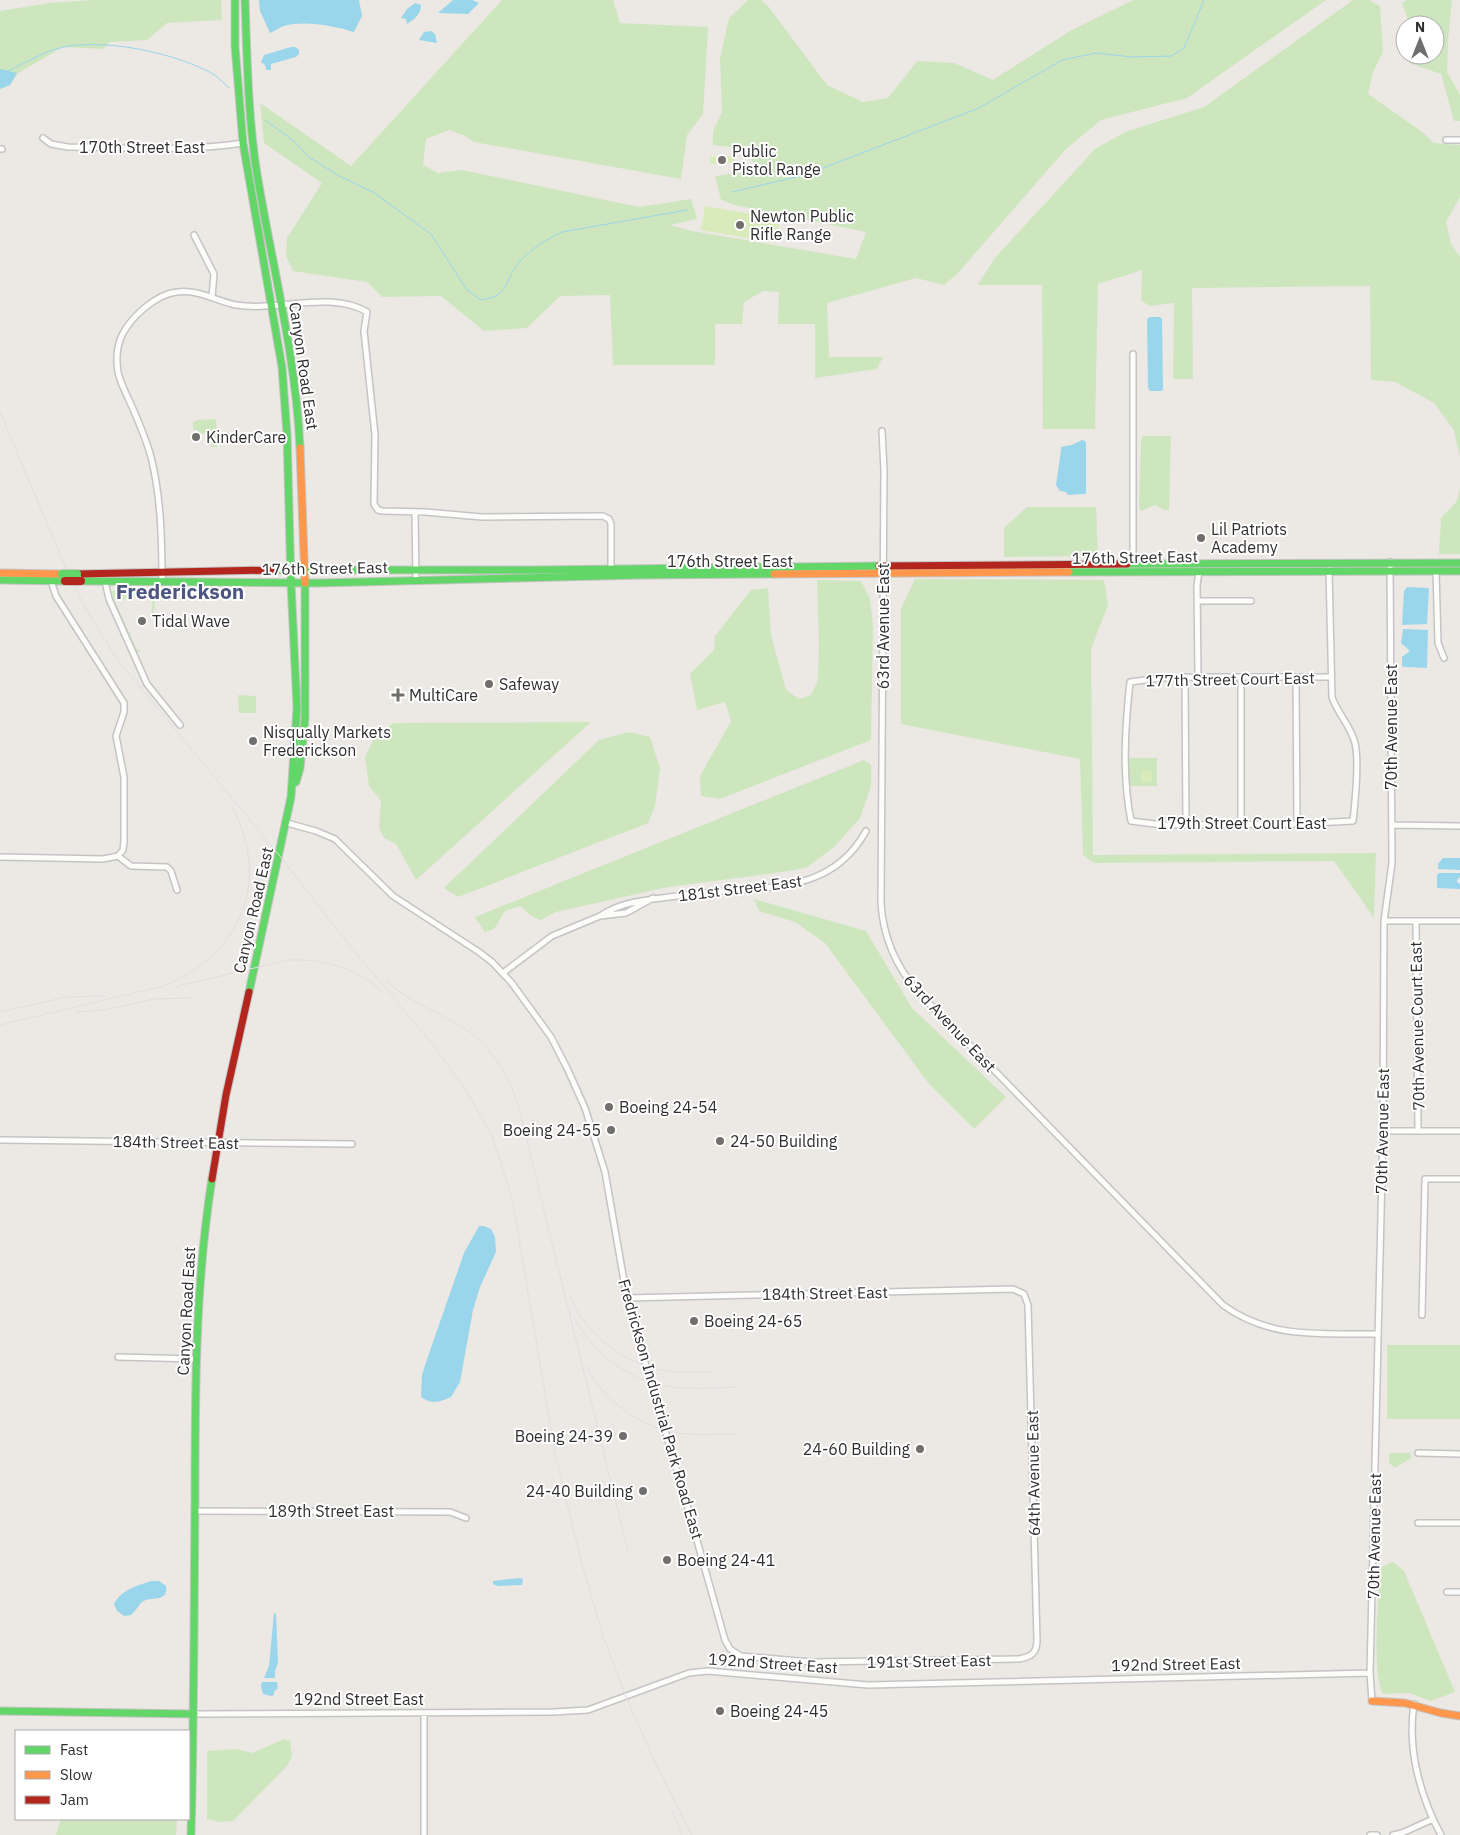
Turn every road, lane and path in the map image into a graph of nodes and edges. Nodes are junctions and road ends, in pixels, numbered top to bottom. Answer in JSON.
{"nodes":[{"id":1,"x":235,"y":0,"type":"edge"},
{"id":2,"x":245,"y":0,"type":"edge"},
{"id":3,"x":43,"y":138,"type":"dead end"},
{"id":4,"x":1446,"y":140,"type":"dead end"},
{"id":5,"x":1460,"y":140,"type":"edge"},
{"id":6,"x":244,"y":143,"type":"junction"},
{"id":7,"x":256,"y":173,"type":"junction"},
{"id":8,"x":194,"y":235,"type":"dead end"},
{"id":9,"x":212,"y":297,"type":"junction"},
{"id":10,"x":282,"y":305,"type":"junction"},
{"id":11,"x":271,"y":306,"type":"junction"},
{"id":12,"x":135,"y":308,"type":"dead end"},
{"id":13,"x":140,"y":313,"type":"junction"},
{"id":14,"x":1133,"y":354,"type":"dead end"},
{"id":15,"x":882,"y":431,"type":"dead end"},
{"id":16,"x":415,"y":512,"type":"junction"},
{"id":17,"x":1101,"y":563,"type":"junction"},
{"id":18,"x":1133,"y":563,"type":"junction"},
{"id":19,"x":1460,"y":563,"type":"edge"},
{"id":20,"x":812,"y":566,"type":"junction"},
{"id":21,"x":1390,"y":566,"type":"junction"},
{"id":22,"x":642,"y":567,"type":"junction"},
{"id":23,"x":611,"y":568,"type":"junction"},
{"id":24,"x":291,"y":569,"type":"junction"},
{"id":25,"x":304,"y":569,"type":"junction"},
{"id":26,"x":883,"y":569,"type":"junction"},
{"id":27,"x":416,"y":570,"type":"junction"},
{"id":28,"x":1329,"y":570,"type":"junction"},
{"id":29,"x":1199,"y":571,"type":"junction"},
{"id":30,"x":1436,"y":571,"type":"junction"},
{"id":31,"x":1460,"y":571,"type":"edge"},
{"id":32,"x":162,"y":572,"type":"junction"},
{"id":33,"x":1072,"y":572,"type":"junction"},
{"id":34,"x":0,"y":573,"type":"edge"},
{"id":35,"x":782,"y":574,"type":"junction"},
{"id":36,"x":606,"y":576,"type":"junction"},
{"id":37,"x":64,"y":577,"type":"junction"},
{"id":38,"x":79,"y":578,"type":"junction"},
{"id":39,"x":0,"y":580,"type":"edge"},
{"id":40,"x":416,"y":580,"type":"junction"},
{"id":41,"x":51,"y":581,"type":"junction"},
{"id":42,"x":162,"y":581,"type":"junction"},
{"id":43,"x":105,"y":582,"type":"junction"},
{"id":44,"x":291,"y":583,"type":"junction"},
{"id":45,"x":304,"y":583,"type":"junction"},
{"id":46,"x":1197,"y":601,"type":"junction"},
{"id":47,"x":1251,"y":601,"type":"dead end"},
{"id":48,"x":1444,"y":658,"type":"dead end"},
{"id":49,"x":1185,"y":677,"type":"junction"},
{"id":50,"x":1198,"y":677,"type":"junction"},
{"id":51,"x":1241,"y":677,"type":"junction"},
{"id":52,"x":1296,"y":677,"type":"junction"},
{"id":53,"x":1331,"y":677,"type":"junction"},
{"id":54,"x":180,"y":724,"type":"dead end"},
{"id":55,"x":292,"y":797,"type":"junction"},
{"id":56,"x":1131,"y":821,"type":"joint"},
{"id":57,"x":287,"y":823,"type":"junction"},
{"id":58,"x":1297,"y":824,"type":"junction"},
{"id":59,"x":1186,"y":825,"type":"junction"},
{"id":60,"x":1241,"y":825,"type":"junction"},
{"id":61,"x":1392,"y":826,"type":"junction"},
{"id":62,"x":1460,"y":826,"type":"edge"},
{"id":63,"x":866,"y":831,"type":"dead end"},
{"id":64,"x":118,"y":856,"type":"junction"},
{"id":65,"x":0,"y":857,"type":"edge"},
{"id":66,"x":177,"y":890,"type":"dead end"},
{"id":67,"x":653,"y":898,"type":"junction"},
{"id":68,"x":600,"y":916,"type":"junction"},
{"id":69,"x":1384,"y":921,"type":"junction"},
{"id":70,"x":1416,"y":921,"type":"junction"},
{"id":71,"x":1460,"y":921,"type":"edge"},
{"id":72,"x":503,"y":973,"type":"junction"},
{"id":73,"x":1418,"y":1131,"type":"junction"},
{"id":74,"x":1460,"y":1131,"type":"edge"},
{"id":75,"x":1382,"y":1132,"type":"junction"},
{"id":76,"x":0,"y":1140,"type":"edge"},
{"id":77,"x":218,"y":1143,"type":"junction"},
{"id":78,"x":352,"y":1144,"type":"dead end"},
{"id":79,"x":1460,"y":1179,"type":"edge"},
{"id":80,"x":1022,"y":1293,"type":"joint"},
{"id":81,"x":627,"y":1298,"type":"junction"},
{"id":82,"x":1422,"y":1315,"type":"dead end"},
{"id":83,"x":1378,"y":1334,"type":"junction"},
{"id":84,"x":118,"y":1357,"type":"dead end"},
{"id":85,"x":196,"y":1359,"type":"junction"},
{"id":86,"x":1418,"y":1454,"type":"dead end"},
{"id":87,"x":1460,"y":1454,"type":"edge"},
{"id":88,"x":195,"y":1511,"type":"junction"},
{"id":89,"x":466,"y":1518,"type":"dead end"},
{"id":90,"x":1418,"y":1523,"type":"dead end"},
{"id":91,"x":1460,"y":1523,"type":"edge"},
{"id":92,"x":1447,"y":1592,"type":"dead end"},
{"id":93,"x":1460,"y":1592,"type":"edge"},
{"id":94,"x":735,"y":1653,"type":"joint"},
{"id":95,"x":1032,"y":1655,"type":"joint"},
{"id":96,"x":1370,"y":1673,"type":"junction"},
{"id":97,"x":1372,"y":1701,"type":"joint"},
{"id":98,"x":1414,"y":1704,"type":"junction"},
{"id":99,"x":0,"y":1711,"type":"edge"},
{"id":100,"x":424,"y":1713,"type":"junction"},
{"id":101,"x":194,"y":1714,"type":"junction"},
{"id":102,"x":1460,"y":1716,"type":"edge"},
{"id":103,"x":1432,"y":1819,"type":"junction"},
{"id":104,"x":191,"y":1835,"type":"edge"},
{"id":105,"x":424,"y":1835,"type":"edge"},
{"id":106,"x":1370,"y":1835,"type":"edge"},
{"id":107,"x":1377,"y":1835,"type":"edge"},
{"id":108,"x":1393,"y":1835,"type":"edge"},
{"id":109,"x":1441,"y":1835,"type":"edge"}],
"edges":[{"from":1,"to":6,"type":"main road","name":"Canyon Road East"},
{"from":2,"to":7,"type":"main road","name":"Canyon Road East"},
{"from":3,"to":6,"type":"street","name":"170th Street East"},
{"from":4,"to":5,"type":"street"},
{"from":6,"to":7,"type":"main road"},
{"from":6,"to":11,"type":"main road","name":"Canyon Road East"},
{"from":7,"to":10,"type":"main road","name":"Canyon Road East"},
{"from":8,"to":9,"type":"street"},
{"from":9,"to":11,"type":"street"},
{"from":9,"to":13,"type":"street"},
{"from":10,"to":11,"type":"street"},
{"from":10,"to":16,"type":"street"},
{"from":10,"to":25,"type":"main road","name":"Canyon Road East"},
{"from":11,"to":24,"type":"main road","name":"Canyon Road East"},
{"from":12,"to":13,"type":"street"},
{"from":13,"to":32,"type":"street"},
{"from":14,"to":18,"type":"street"},
{"from":15,"to":26,"type":"street","name":"63rd Avenue East"},
{"from":16,"to":23,"type":"street"},
{"from":16,"to":27,"type":"street"},
{"from":17,"to":18,"type":"main road","name":"176th Street East"},
{"from":17,"to":26,"type":"main road","name":"176th Street East"},
{"from":17,"to":33,"type":"main road"},
{"from":18,"to":21,"type":"main road","name":"176th Street East"},
{"from":19,"to":21,"type":"main road","name":"176th Street East"},
{"from":20,"to":22,"type":"main road","name":"176th Street East"},
{"from":20,"to":26,"type":"main road","name":"176th Street East"},
{"from":20,"to":35,"type":"main road"},
{"from":21,"to":28,"type":"main road","name":"176th Street East"},
{"from":21,"to":30,"type":"main road","name":"176th Street East"},
{"from":21,"to":61,"type":"street","name":"70th Avenue East"},
{"from":22,"to":23,"type":"main road","name":"176th Street East"},
{"from":22,"to":36,"type":"main road"},
{"from":23,"to":27,"type":"main road","name":"176th Street East"},
{"from":24,"to":25,"type":"main road","name":"176th Street East"},
{"from":24,"to":32,"type":"main road","name":"176th Street East"},
{"from":24,"to":44,"type":"main road","name":"Canyon Road East"},
{"from":25,"to":27,"type":"main road","name":"176th Street East"},
{"from":25,"to":45,"type":"main road","name":"Canyon Road East"},
{"from":26,"to":33,"type":"main road","name":"176th Street East"},
{"from":26,"to":35,"type":"main road","name":"176th Street East"},
{"from":26,"to":83,"type":"street","name":"63rd Avenue East"},
{"from":27,"to":40,"type":"street"},
{"from":28,"to":29,"type":"main road","name":"176th Street East"},
{"from":28,"to":53,"type":"street"},
{"from":29,"to":33,"type":"main road","name":"176th Street East"},
{"from":29,"to":46,"type":"street"},
{"from":30,"to":31,"type":"main road","name":"176th Street East"},
{"from":30,"to":48,"type":"street"},
{"from":32,"to":38,"type":"main road","name":"176th Street East"},
{"from":32,"to":42,"type":"street"},
{"from":34,"to":37,"type":"main road","name":"176th Street East"},
{"from":35,"to":36,"type":"main road","name":"176th Street East"},
{"from":36,"to":40,"type":"main road","name":"176th Street East"},
{"from":37,"to":38,"type":"main road","name":"176th Street East","bridge":true},
{"from":37,"to":41,"type":"main road","name":"176th Street East"},
{"from":38,"to":43,"type":"main road","name":"176th Street East"},
{"from":39,"to":41,"type":"main road","name":"176th Street East"},
{"from":40,"to":45,"type":"main road","name":"176th Street East"},
{"from":41,"to":64,"type":"street"},
{"from":42,"to":43,"type":"main road","name":"176th Street East"},
{"from":42,"to":44,"type":"main road","name":"176th Street East"},
{"from":43,"to":54,"type":"street"},
{"from":44,"to":45,"type":"main road","name":"176th Street East"},
{"from":44,"to":55,"type":"main road","name":"Canyon Road East"},
{"from":45,"to":55,"type":"main road","name":"Canyon Road East"},
{"from":46,"to":47,"type":"street"},
{"from":46,"to":50,"type":"street"},
{"from":49,"to":50,"type":"street","name":"177th Street Court East"},
{"from":49,"to":56,"type":"street","name":"177th Street Court East"},
{"from":49,"to":59,"type":"street"},
{"from":50,"to":51,"type":"street","name":"177th Street Court East"},
{"from":51,"to":52,"type":"street","name":"177th Street Court East"},
{"from":51,"to":60,"type":"street"},
{"from":52,"to":53,"type":"street","name":"177th Street Court East"},
{"from":52,"to":58,"type":"street"},
{"from":53,"to":58,"type":"street","name":"179th Street Court East"},
{"from":55,"to":57,"type":"main road","name":"Canyon Road East"},
{"from":56,"to":59,"type":"street","name":"179th Street Court East"},
{"from":57,"to":72,"type":"street","name":"Fredrickson Industrial Park Road East"},
{"from":57,"to":77,"type":"main road","name":"Canyon Road East"},
{"from":58,"to":60,"type":"street","name":"179th Street Court East"},
{"from":59,"to":60,"type":"street","name":"179th Street Court East"},
{"from":61,"to":62,"type":"street"},
{"from":61,"to":69,"type":"street","name":"70th Avenue East"},
{"from":63,"to":67,"type":"street","name":"181st Street East"},
{"from":64,"to":65,"type":"street"},
{"from":64,"to":66,"type":"street"},
{"from":67,"to":68,"type":"street","name":"181st Street East"},
{"from":67,"to":68,"type":"street","name":"181st Street East"},
{"from":68,"to":72,"type":"street","name":"181st Street East"},
{"from":69,"to":70,"type":"street"},
{"from":69,"to":75,"type":"street","name":"70th Avenue East"},
{"from":70,"to":71,"type":"street"},
{"from":70,"to":73,"type":"street","name":"70th Avenue Court East"},
{"from":72,"to":81,"type":"street","name":"Fredrickson Industrial Park Road East"},
{"from":73,"to":74,"type":"street"},
{"from":73,"to":75,"type":"street"},
{"from":75,"to":83,"type":"street","name":"70th Avenue East"},
{"from":76,"to":77,"type":"street","name":"184th Street East"},
{"from":77,"to":78,"type":"street","name":"184th Street East"},
{"from":77,"to":85,"type":"main road","name":"Canyon Road East"},
{"from":79,"to":82,"type":"street"},
{"from":80,"to":81,"type":"street","name":"184th Street East"},
{"from":80,"to":95,"type":"street","name":"64th Avenue East"},
{"from":81,"to":94,"type":"street","name":"Fredrickson Industrial Park Road East"},
{"from":83,"to":96,"type":"street","name":"70th Avenue East"},
{"from":84,"to":85,"type":"street"},
{"from":85,"to":88,"type":"main road","name":"Canyon Road East"},
{"from":86,"to":87,"type":"street"},
{"from":88,"to":89,"type":"street","name":"189th Street East"},
{"from":88,"to":101,"type":"main road","name":"Canyon Road East"},
{"from":90,"to":91,"type":"street"},
{"from":92,"to":93,"type":"street"},
{"from":94,"to":95,"type":"street","name":"191st Street East"},
{"from":96,"to":97,"type":"street","name":"70th Avenue East"},
{"from":96,"to":100,"type":"street","name":"192nd Street East"},
{"from":97,"to":98,"type":"main road"},
{"from":98,"to":102,"type":"main road"},
{"from":98,"to":103,"type":"street"},
{"from":99,"to":101,"type":"main road","name":"192nd Street East"},
{"from":100,"to":101,"type":"street","name":"192nd Street East"},
{"from":100,"to":105,"type":"street"},
{"from":101,"to":104,"type":"main road","name":"Canyon Road East"},
{"from":103,"to":108,"type":"street"},
{"from":103,"to":109,"type":"street"},
{"from":106,"to":107,"type":"street"}]}
